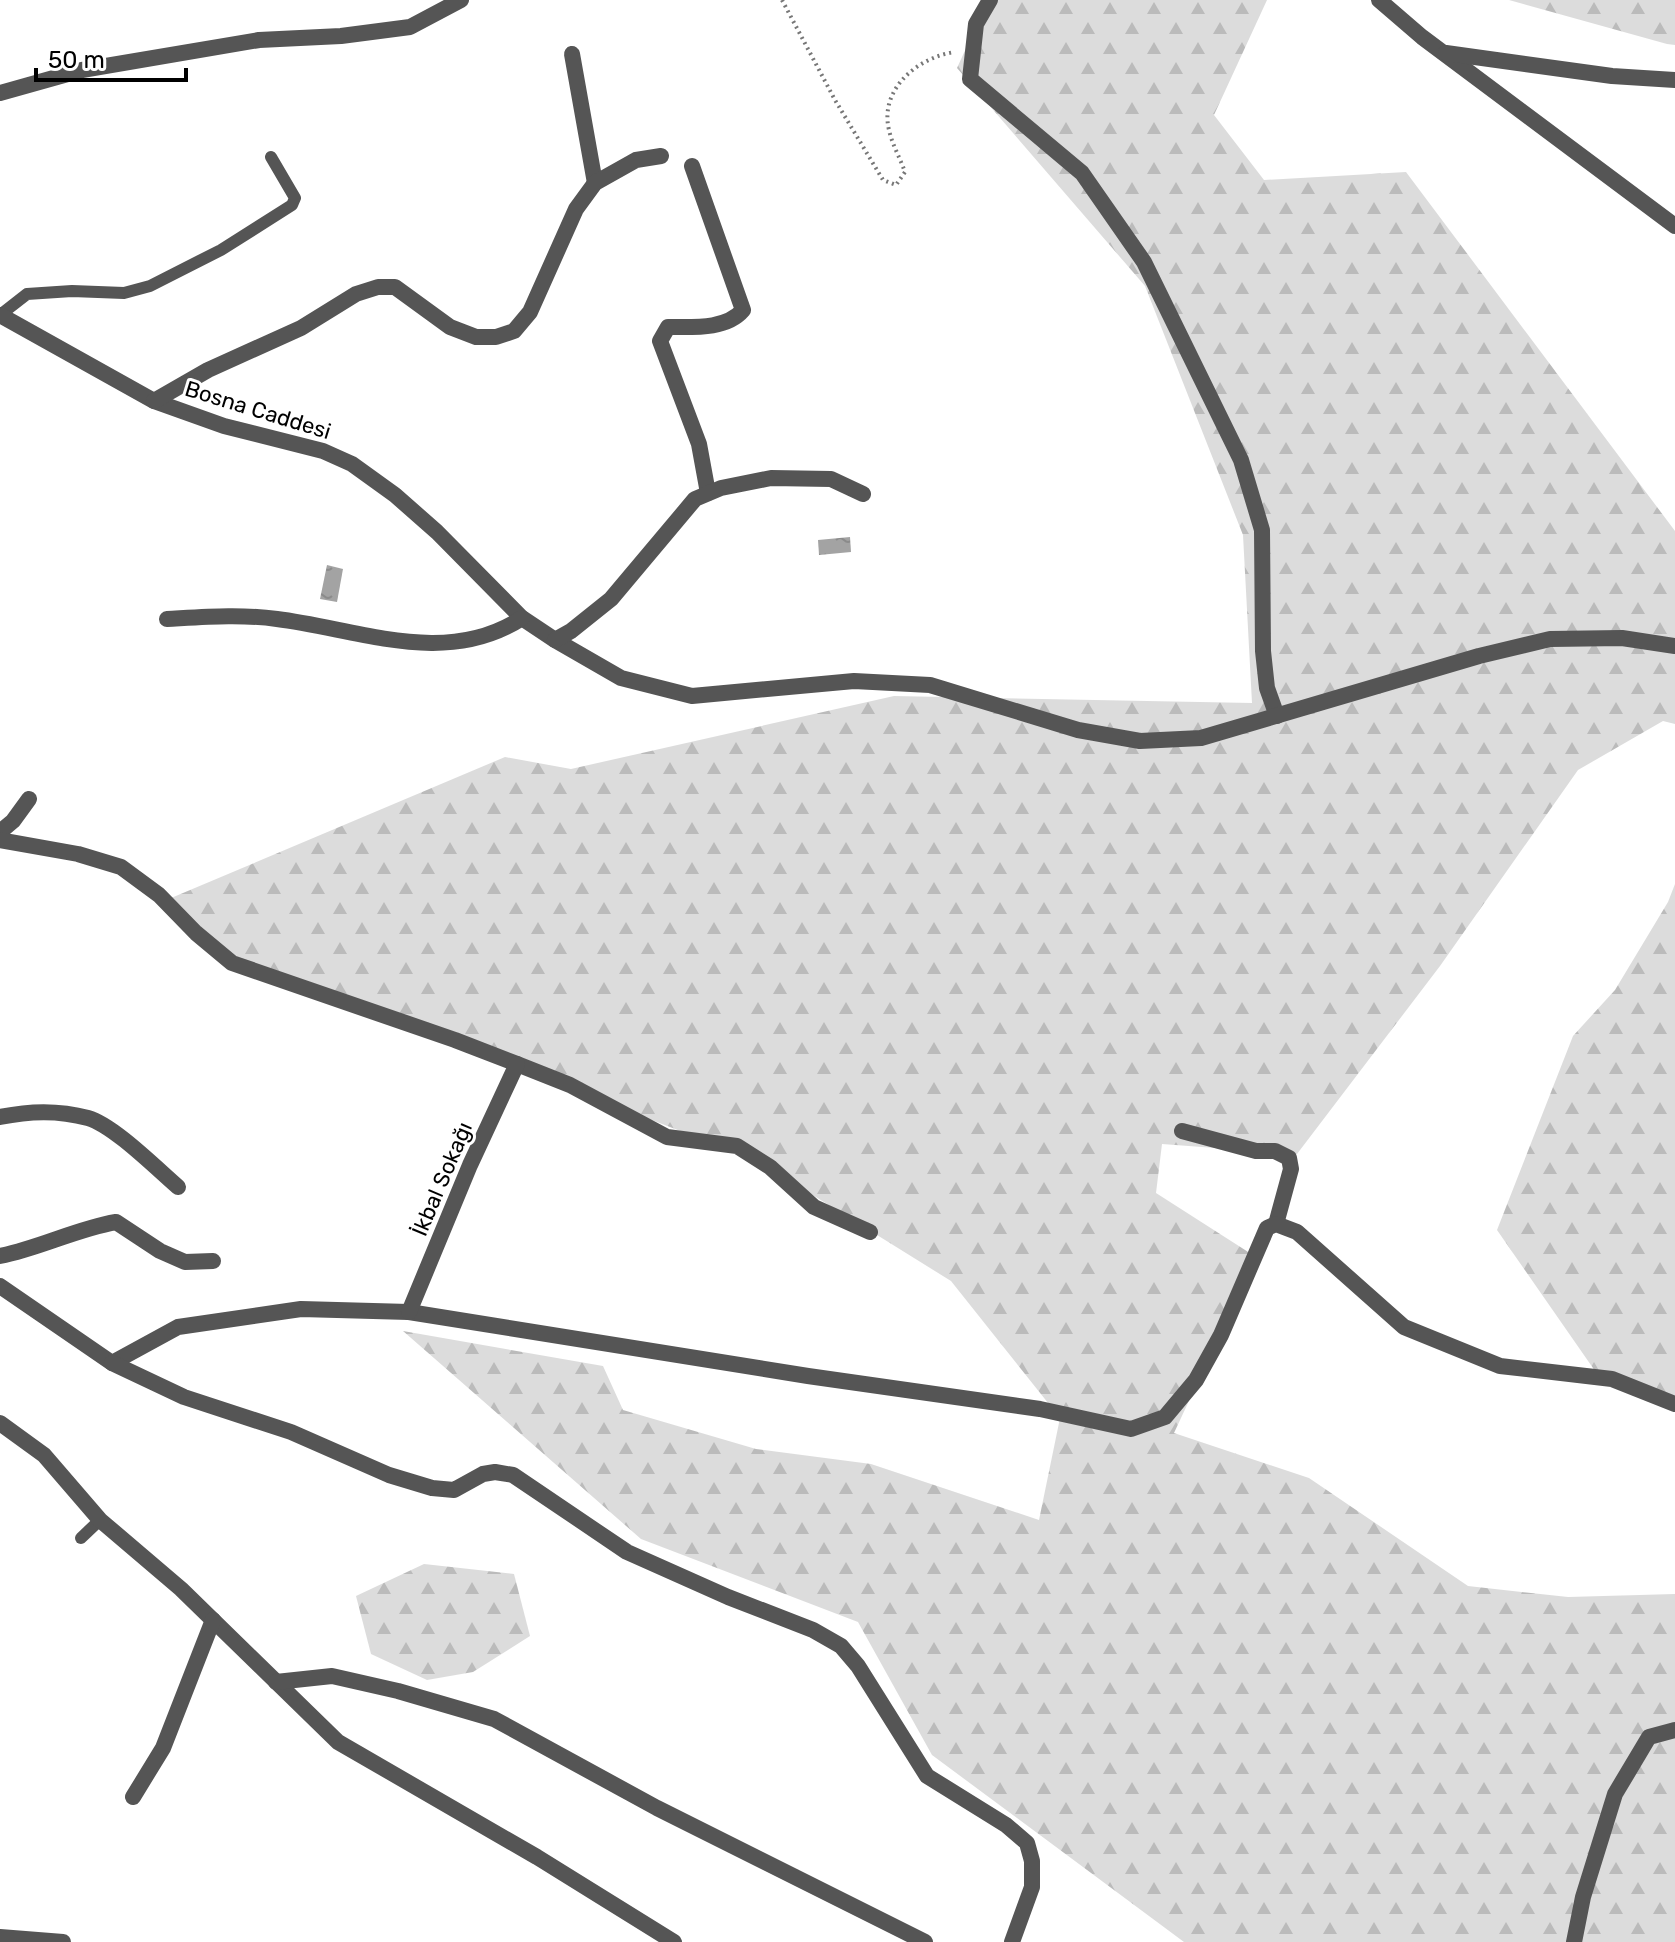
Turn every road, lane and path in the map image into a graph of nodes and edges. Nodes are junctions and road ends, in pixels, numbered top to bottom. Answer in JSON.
{"nodes":[{"id":1,"x":461,"y":0,"type":"edge"},
{"id":2,"x":782,"y":0,"type":"edge"},
{"id":3,"x":990,"y":0,"type":"edge"},
{"id":4,"x":1379,"y":0,"type":"edge"},
{"id":5,"x":959,"y":52,"type":"dead end"},
{"id":6,"x":1443,"y":52,"type":"junction"},
{"id":7,"x":572,"y":54,"type":"dead end"},
{"id":8,"x":1675,"y":80,"type":"edge"},
{"id":9,"x":0,"y":93,"type":"edge"},
{"id":10,"x":661,"y":156,"type":"dead end"},
{"id":11,"x":271,"y":157,"type":"dead end"},
{"id":12,"x":692,"y":166,"type":"dead end"},
{"id":13,"x":595,"y":183,"type":"junction"},
{"id":14,"x":1675,"y":225,"type":"edge"},
{"id":15,"x":0,"y":315,"type":"edge"},
{"id":16,"x":154,"y":401,"type":"junction"},
{"id":17,"x":708,"y":493,"type":"junction"},
{"id":18,"x":863,"y":494,"type":"dead end"},
{"id":19,"x":522,"y":618,"type":"junction"},
{"id":20,"x":167,"y":619,"type":"dead end"},
{"id":21,"x":555,"y":640,"type":"junction"},
{"id":22,"x":1675,"y":646,"type":"edge"},
{"id":23,"x":1277,"y":716,"type":"junction"},
{"id":24,"x":29,"y":799,"type":"dead end"},
{"id":25,"x":0,"y":832,"type":"edge"},
{"id":26,"x":0,"y":840,"type":"edge"},
{"id":27,"x":517,"y":1064,"type":"junction"},
{"id":28,"x":0,"y":1117,"type":"edge"},
{"id":29,"x":1182,"y":1131,"type":"dead end"},
{"id":30,"x":178,"y":1187,"type":"dead end"},
{"id":31,"x":1276,"y":1224,"type":"junction"},
{"id":32,"x":870,"y":1232,"type":"dead end"},
{"id":33,"x":0,"y":1256,"type":"edge"},
{"id":34,"x":213,"y":1261,"type":"dead end"},
{"id":35,"x":0,"y":1286,"type":"edge"},
{"id":36,"x":409,"y":1312,"type":"junction"},
{"id":37,"x":112,"y":1363,"type":"junction"},
{"id":38,"x":1675,"y":1404,"type":"edge"},
{"id":39,"x":0,"y":1423,"type":"edge"},
{"id":40,"x":100,"y":1520,"type":"junction"},
{"id":41,"x":81,"y":1538,"type":"dead end"},
{"id":42,"x":213,"y":1620,"type":"junction"},
{"id":43,"x":276,"y":1682,"type":"junction"},
{"id":44,"x":1675,"y":1730,"type":"edge"},
{"id":45,"x":133,"y":1797,"type":"dead end"},
{"id":46,"x":0,"y":1937,"type":"edge"},
{"id":47,"x":63,"y":1942,"type":"edge"},
{"id":48,"x":674,"y":1942,"type":"edge"},
{"id":49,"x":925,"y":1942,"type":"edge"},
{"id":50,"x":1012,"y":1942,"type":"edge"},
{"id":51,"x":1574,"y":1942,"type":"edge"}],
"edges":[{"from":1,"to":9,"type":"street"},
{"from":2,"to":5,"type":"path"},
{"from":3,"to":23,"type":"street"},
{"from":4,"to":6,"type":"street"},
{"from":6,"to":8,"type":"street"},
{"from":6,"to":14,"type":"street"},
{"from":7,"to":13,"type":"street"},
{"from":10,"to":13,"type":"street"},
{"from":11,"to":15,"type":"lane"},
{"from":12,"to":17,"type":"street"},
{"from":13,"to":16,"type":"street"},
{"from":15,"to":16,"type":"street","name":"Bosna Caddesi"},
{"from":16,"to":19,"type":"street","name":"Bosna Caddesi"},
{"from":17,"to":18,"type":"street"},
{"from":17,"to":21,"type":"street"},
{"from":19,"to":20,"type":"street"},
{"from":19,"to":21,"type":"street","name":"Bosna Caddesi"},
{"from":21,"to":23,"type":"street","name":"Bosna Caddesi"},
{"from":22,"to":23,"type":"street","name":"Bosna Caddesi"},
{"from":24,"to":25,"type":"street"},
{"from":26,"to":27,"type":"street"},
{"from":27,"to":32,"type":"street"},
{"from":27,"to":36,"type":"street","name":"İkbal Sokağı"},
{"from":28,"to":30,"type":"street"},
{"from":29,"to":31,"type":"street"},
{"from":31,"to":36,"type":"street"},
{"from":31,"to":38,"type":"street"},
{"from":33,"to":34,"type":"street"},
{"from":35,"to":37,"type":"street"},
{"from":36,"to":37,"type":"street"},
{"from":37,"to":50,"type":"street"},
{"from":39,"to":40,"type":"street"},
{"from":40,"to":41,"type":"lane"},
{"from":40,"to":42,"type":"street"},
{"from":42,"to":43,"type":"street"},
{"from":42,"to":45,"type":"street"},
{"from":43,"to":48,"type":"street"},
{"from":43,"to":49,"type":"street"},
{"from":44,"to":51,"type":"street"},
{"from":46,"to":47,"type":"street"}]}
